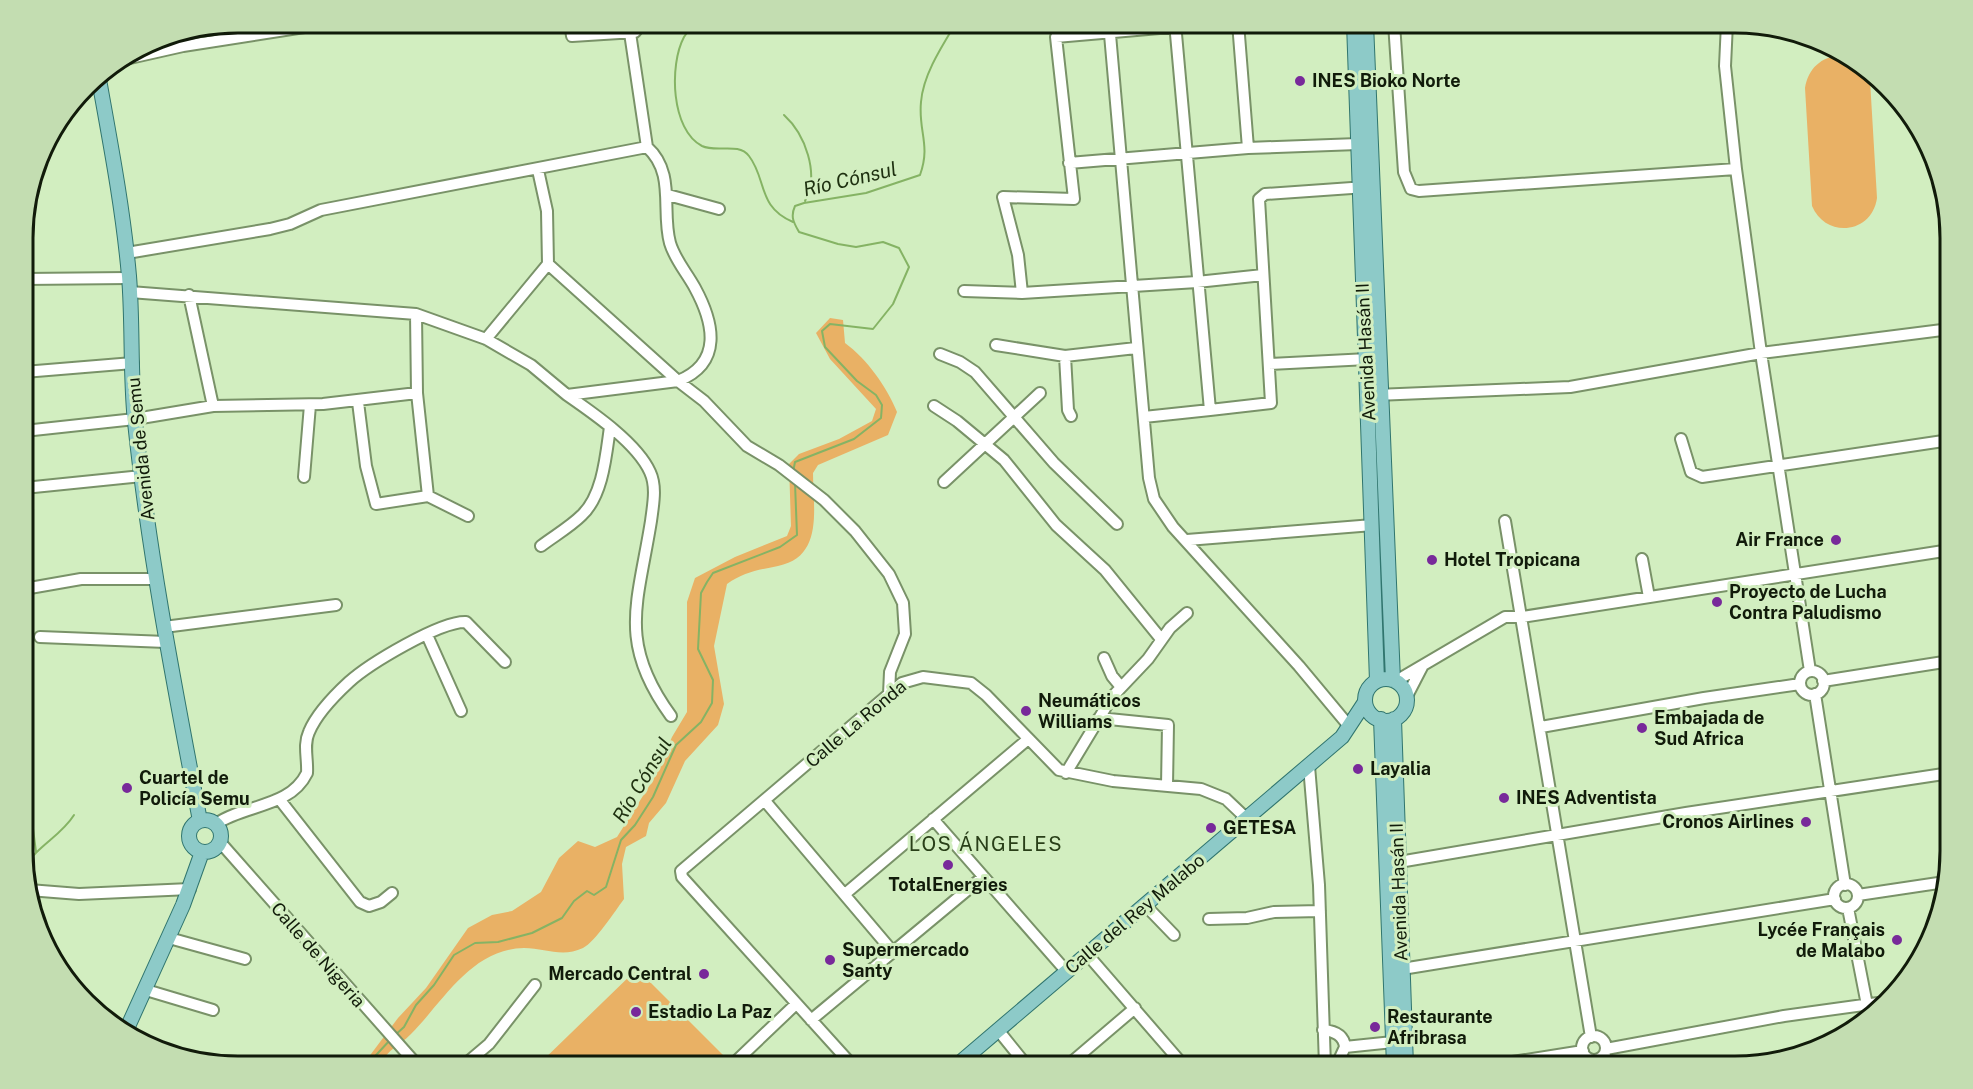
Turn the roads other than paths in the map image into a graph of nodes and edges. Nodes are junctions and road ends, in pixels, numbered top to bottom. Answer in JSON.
{"nodes":[{"id":1,"x":263,"y":33,"type":"edge"},
{"id":2,"x":572,"y":33,"type":"edge"},
{"id":3,"x":630,"y":33,"type":"joint"},
{"id":4,"x":1078,"y":33,"type":"edge"},
{"id":5,"x":1111,"y":33,"type":"edge"},
{"id":6,"x":1176,"y":33,"type":"edge"},
{"id":7,"x":1239,"y":33,"type":"edge"},
{"id":8,"x":1354,"y":33,"type":"edge"},
{"id":9,"x":1366,"y":33,"type":"edge"},
{"id":10,"x":1395,"y":33,"type":"edge"},
{"id":11,"x":1726,"y":33,"type":"edge"},
{"id":12,"x":149,"y":54,"type":"edge"},
{"id":13,"x":99,"y":88,"type":"edge"},
{"id":14,"x":1358,"y":144,"type":"junction"},
{"id":15,"x":647,"y":147,"type":"junction"},
{"id":16,"x":1248,"y":148,"type":"junction"},
{"id":17,"x":1185,"y":153,"type":"junction"},
{"id":18,"x":1121,"y":158,"type":"junction"},
{"id":19,"x":1069,"y":163,"type":"junction"},
{"id":20,"x":1736,"y":169,"type":"junction"},
{"id":21,"x":538,"y":170,"type":"junction"},
{"id":22,"x":1365,"y":187,"type":"junction"},
{"id":23,"x":668,"y":195,"type":"junction"},
{"id":24,"x":720,"y":209,"type":"dead end"},
{"id":25,"x":126,"y":253,"type":"junction"},
{"id":26,"x":548,"y":264,"type":"junction"},
{"id":27,"x":1263,"y":275,"type":"junction"},
{"id":28,"x":129,"y":278,"type":"junction"},
{"id":29,"x":33,"y":279,"type":"edge"},
{"id":30,"x":1197,"y":282,"type":"junction"},
{"id":31,"x":1132,"y":286,"type":"junction"},
{"id":32,"x":964,"y":291,"type":"dead end"},
{"id":33,"x":130,"y":292,"type":"junction"},
{"id":34,"x":1022,"y":293,"type":"junction"},
{"id":35,"x":189,"y":296,"type":"junction"},
{"id":36,"x":416,"y":314,"type":"junction"},
{"id":37,"x":1940,"y":330,"type":"edge"},
{"id":38,"x":486,"y":339,"type":"junction"},
{"id":39,"x":996,"y":345,"type":"dead end"},
{"id":40,"x":1136,"y":348,"type":"junction"},
{"id":41,"x":1761,"y":353,"type":"junction"},
{"id":42,"x":940,"y":354,"type":"dead end"},
{"id":43,"x":1065,"y":356,"type":"junction"},
{"id":44,"x":1368,"y":359,"type":"junction"},
{"id":45,"x":133,"y":363,"type":"junction"},
{"id":46,"x":1269,"y":364,"type":"junction"},
{"id":47,"x":33,"y":371,"type":"edge"},
{"id":48,"x":678,"y":381,"type":"junction"},
{"id":49,"x":417,"y":393,"type":"junction"},
{"id":50,"x":1040,"y":393,"type":"dead end"},
{"id":51,"x":567,"y":395,"type":"junction"},
{"id":52,"x":1374,"y":395,"type":"junction"},
{"id":53,"x":358,"y":402,"type":"junction"},
{"id":54,"x":310,"y":405,"type":"junction"},
{"id":55,"x":213,"y":406,"type":"junction"},
{"id":56,"x":934,"y":406,"type":"dead end"},
{"id":57,"x":1210,"y":410,"type":"junction"},
{"id":58,"x":1071,"y":416,"type":"dead end"},
{"id":59,"x":1014,"y":417,"type":"junction"},
{"id":60,"x":1144,"y":417,"type":"junction"},
{"id":61,"x":135,"y":419,"type":"junction"},
{"id":62,"x":610,"y":428,"type":"junction"},
{"id":63,"x":33,"y":430,"type":"edge"},
{"id":64,"x":1681,"y":439,"type":"dead end"},
{"id":65,"x":1940,"y":442,"type":"edge"},
{"id":66,"x":986,"y":444,"type":"junction"},
{"id":67,"x":1780,"y":466,"type":"junction"},
{"id":68,"x":142,"y":476,"type":"junction"},
{"id":69,"x":304,"y":477,"type":"dead end"},
{"id":70,"x":944,"y":482,"type":"dead end"},
{"id":71,"x":33,"y":487,"type":"edge"},
{"id":72,"x":428,"y":496,"type":"junction"},
{"id":73,"x":468,"y":516,"type":"dead end"},
{"id":74,"x":1505,"y":521,"type":"dead end"},
{"id":75,"x":1117,"y":524,"type":"dead end"},
{"id":76,"x":1373,"y":525,"type":"junction"},
{"id":77,"x":1187,"y":540,"type":"junction"},
{"id":78,"x":541,"y":546,"type":"dead end"},
{"id":79,"x":1940,"y":552,"type":"edge"},
{"id":80,"x":1642,"y":559,"type":"dead end"},
{"id":81,"x":1796,"y":574,"type":"junction"},
{"id":82,"x":157,"y":579,"type":"junction"},
{"id":83,"x":33,"y":587,"type":"edge"},
{"id":84,"x":1650,"y":597,"type":"junction"},
{"id":85,"x":336,"y":605,"type":"dead end"},
{"id":86,"x":1187,"y":613,"type":"dead end"},
{"id":87,"x":1522,"y":617,"type":"junction"},
{"id":88,"x":164,"y":627,"type":"junction"},
{"id":89,"x":427,"y":635,"type":"junction"},
{"id":90,"x":40,"y":637,"type":"dead end"},
{"id":91,"x":1161,"y":639,"type":"junction"},
{"id":92,"x":166,"y":642,"type":"junction"},
{"id":93,"x":1104,"y":658,"type":"dead end"},
{"id":94,"x":505,"y":662,"type":"dead end"},
{"id":95,"x":1940,"y":663,"type":"edge"},
{"id":96,"x":1422,"y":667,"type":"junction"},
{"id":97,"x":1810,"y":671,"type":"junction"},
{"id":98,"x":890,"y":672,"type":"junction"},
{"id":99,"x":1377,"y":681,"type":"junction"},
{"id":100,"x":1394,"y":681,"type":"junction"},
{"id":101,"x":1823,"y":681,"type":"junction"},
{"id":102,"x":902,"y":683,"type":"junction"},
{"id":103,"x":1800,"y":684,"type":"junction"},
{"id":104,"x":1121,"y":687,"type":"junction"},
{"id":105,"x":889,"y":694,"type":"junction"},
{"id":106,"x":1815,"y":694,"type":"junction"},
{"id":107,"x":1407,"y":696,"type":"junction"},
{"id":108,"x":1365,"y":702,"type":"junction"},
{"id":109,"x":461,"y":711,"type":"dead end"},
{"id":110,"x":671,"y":716,"type":"dead end"},
{"id":111,"x":1099,"y":717,"type":"junction"},
{"id":112,"x":1383,"y":718,"type":"junction"},
{"id":113,"x":1541,"y":727,"type":"junction"},
{"id":114,"x":1346,"y":732,"type":"junction"},
{"id":115,"x":1027,"y":740,"type":"junction"},
{"id":116,"x":1309,"y":766,"type":"junction"},
{"id":117,"x":1066,"y":773,"type":"junction"},
{"id":118,"x":1940,"y":775,"type":"edge"},
{"id":119,"x":1167,"y":786,"type":"junction"},
{"id":120,"x":1830,"y":792,"type":"junction"},
{"id":121,"x":280,"y":800,"type":"junction"},
{"id":122,"x":765,"y":801,"type":"junction"},
{"id":123,"x":1246,"y":818,"type":"junction"},
{"id":124,"x":933,"y":819,"type":"junction"},
{"id":125,"x":200,"y":821,"type":"junction"},
{"id":126,"x":216,"y":824,"type":"junction"},
{"id":127,"x":1558,"y":834,"type":"junction"},
{"id":128,"x":220,"y":842,"type":"junction"},
{"id":129,"x":202,"y":852,"type":"junction"},
{"id":130,"x":1399,"y":862,"type":"junction"},
{"id":131,"x":983,"y":877,"type":"junction"},
{"id":132,"x":1937,"y":883,"type":"edge"},
{"id":133,"x":1845,"y":885,"type":"junction"},
{"id":134,"x":190,"y":889,"type":"junction"},
{"id":135,"x":37,"y":891,"type":"edge"},
{"id":136,"x":392,"y":893,"type":"dead end"},
{"id":137,"x":845,"y":894,"type":"junction"},
{"id":138,"x":1858,"y":895,"type":"junction"},
{"id":139,"x":1835,"y":899,"type":"junction"},
{"id":140,"x":1146,"y":906,"type":"junction"},
{"id":141,"x":1848,"y":908,"type":"junction"},
{"id":142,"x":1320,"y":911,"type":"junction"},
{"id":143,"x":1209,"y":919,"type":"dead end"},
{"id":144,"x":1174,"y":935,"type":"dead end"},
{"id":145,"x":169,"y":938,"type":"junction"},
{"id":146,"x":1576,"y":940,"type":"junction"},
{"id":147,"x":893,"y":952,"type":"junction"},
{"id":148,"x":1088,"y":954,"type":"junction"},
{"id":149,"x":245,"y":959,"type":"dead end"},
{"id":150,"x":1402,"y":969,"type":"junction"},
{"id":151,"x":1067,"y":972,"type":"junction"},
{"id":152,"x":535,"y":985,"type":"dead end"},
{"id":153,"x":146,"y":990,"type":"junction"},
{"id":154,"x":796,"y":1004,"type":"junction"},
{"id":155,"x":1871,"y":1004,"type":"edge"},
{"id":156,"x":1872,"y":1004,"type":"edge"},
{"id":157,"x":1135,"y":1008,"type":"junction"},
{"id":158,"x":213,"y":1010,"type":"dead end"},
{"id":159,"x":811,"y":1020,"type":"junction"},
{"id":160,"x":129,"y":1025,"type":"edge"},
{"id":161,"x":998,"y":1030,"type":"junction"},
{"id":162,"x":1323,"y":1030,"type":"junction"},
{"id":163,"x":1591,"y":1037,"type":"junction"},
{"id":164,"x":1393,"y":1042,"type":"junction"},
{"id":165,"x":1346,"y":1047,"type":"junction"},
{"id":166,"x":1606,"y":1048,"type":"junction"},
{"id":167,"x":1583,"y":1051,"type":"junction"},
{"id":168,"x":407,"y":1056,"type":"edge"},
{"id":169,"x":474,"y":1056,"type":"edge"},
{"id":170,"x":741,"y":1056,"type":"edge"},
{"id":171,"x":844,"y":1056,"type":"edge"},
{"id":172,"x":968,"y":1056,"type":"edge"},
{"id":173,"x":1019,"y":1056,"type":"edge"},
{"id":174,"x":1079,"y":1056,"type":"edge"},
{"id":175,"x":1176,"y":1056,"type":"edge"},
{"id":176,"x":1324,"y":1056,"type":"edge"},
{"id":177,"x":1341,"y":1056,"type":"edge"},
{"id":178,"x":1394,"y":1056,"type":"edge"},
{"id":179,"x":1406,"y":1056,"type":"edge"},
{"id":180,"x":1551,"y":1056,"type":"edge"},
{"id":181,"x":1587,"y":1056,"type":"edge"},
{"id":182,"x":1603,"y":1056,"type":"edge"}],
"edges":[{"from":1,"to":12,"type":"street"},
{"from":2,"to":3,"type":"street"},
{"from":3,"to":15,"type":"street"},
{"from":4,"to":19,"type":"street"},
{"from":5,"to":18,"type":"street"},
{"from":6,"to":17,"type":"street"},
{"from":7,"to":16,"type":"street"},
{"from":8,"to":14,"type":"main road","name":"Avenida Hasán II"},
{"from":9,"to":22,"type":"main road","name":"Avenida Hasán II"},
{"from":10,"to":20,"type":"street"},
{"from":11,"to":20,"type":"street"},
{"from":13,"to":25,"type":"main road","name":"Avenida de Semu"},
{"from":14,"to":16,"type":"street"},
{"from":14,"to":22,"type":"main road","name":"Avenida Hasán II"},
{"from":15,"to":21,"type":"street"},
{"from":15,"to":23,"type":"street"},
{"from":16,"to":17,"type":"street"},
{"from":17,"to":18,"type":"street"},
{"from":17,"to":30,"type":"street"},
{"from":18,"to":19,"type":"street"},
{"from":18,"to":31,"type":"street"},
{"from":19,"to":34,"type":"street"},
{"from":20,"to":41,"type":"street"},
{"from":21,"to":25,"type":"street"},
{"from":21,"to":26,"type":"street"},
{"from":22,"to":27,"type":"street"},
{"from":22,"to":44,"type":"main road","name":"Avenida Hasán II"},
{"from":22,"to":52,"type":"main road","name":"Avenida Hasán II"},
{"from":23,"to":24,"type":"street"},
{"from":23,"to":48,"type":"street"},
{"from":25,"to":28,"type":"main road","name":"Avenida de Semu"},
{"from":26,"to":38,"type":"street"},
{"from":26,"to":48,"type":"street"},
{"from":27,"to":30,"type":"street"},
{"from":27,"to":46,"type":"street"},
{"from":28,"to":29,"type":"street"},
{"from":28,"to":33,"type":"main road","name":"Avenida de Semu"},
{"from":30,"to":31,"type":"street"},
{"from":30,"to":57,"type":"street"},
{"from":31,"to":34,"type":"street"},
{"from":31,"to":40,"type":"street"},
{"from":32,"to":34,"type":"street"},
{"from":33,"to":35,"type":"street"},
{"from":33,"to":45,"type":"main road","name":"Avenida de Semu"},
{"from":35,"to":36,"type":"street"},
{"from":35,"to":55,"type":"street"},
{"from":36,"to":38,"type":"street"},
{"from":36,"to":49,"type":"street"},
{"from":37,"to":41,"type":"street"},
{"from":38,"to":51,"type":"street"},
{"from":39,"to":43,"type":"street"},
{"from":40,"to":43,"type":"street"},
{"from":40,"to":60,"type":"street"},
{"from":41,"to":52,"type":"street"},
{"from":41,"to":67,"type":"street"},
{"from":42,"to":59,"type":"street"},
{"from":43,"to":58,"type":"street"},
{"from":44,"to":46,"type":"street"},
{"from":44,"to":52,"type":"main road","name":"Avenida Hasán II"},
{"from":45,"to":47,"type":"street"},
{"from":45,"to":61,"type":"main road","name":"Avenida de Semu"},
{"from":46,"to":57,"type":"street"},
{"from":48,"to":51,"type":"street"},
{"from":48,"to":98,"type":"street"},
{"from":49,"to":53,"type":"street"},
{"from":49,"to":72,"type":"street"},
{"from":50,"to":59,"type":"street"},
{"from":51,"to":62,"type":"street"},
{"from":52,"to":76,"type":"main road","name":"Avenida Hasán II"},
{"from":52,"to":100,"type":"main road","name":"Avenida Hasán II"},
{"from":53,"to":54,"type":"street"},
{"from":53,"to":72,"type":"street"},
{"from":54,"to":55,"type":"street"},
{"from":54,"to":69,"type":"street"},
{"from":55,"to":61,"type":"street"},
{"from":56,"to":66,"type":"street"},
{"from":57,"to":60,"type":"street"},
{"from":59,"to":66,"type":"street"},
{"from":59,"to":75,"type":"street"},
{"from":60,"to":77,"type":"street"},
{"from":61,"to":63,"type":"street"},
{"from":61,"to":68,"type":"main road","name":"Avenida de Semu"},
{"from":62,"to":78,"type":"street"},
{"from":62,"to":110,"type":"street"},
{"from":64,"to":67,"type":"street"},
{"from":65,"to":67,"type":"street"},
{"from":66,"to":70,"type":"street"},
{"from":66,"to":91,"type":"street"},
{"from":67,"to":81,"type":"street"},
{"from":68,"to":71,"type":"street"},
{"from":68,"to":82,"type":"main road","name":"Avenida de Semu"},
{"from":72,"to":73,"type":"street"},
{"from":74,"to":87,"type":"street"},
{"from":76,"to":77,"type":"street"},
{"from":76,"to":99,"type":"main road","name":"Avenida Hasán II"},
{"from":77,"to":114,"type":"street"},
{"from":79,"to":81,"type":"street"},
{"from":80,"to":84,"type":"street"},
{"from":81,"to":84,"type":"street"},
{"from":81,"to":97,"type":"street"},
{"from":82,"to":83,"type":"street"},
{"from":82,"to":88,"type":"main road","name":"Avenida de Semu"},
{"from":84,"to":87,"type":"street"},
{"from":85,"to":88,"type":"street"},
{"from":86,"to":91,"type":"street"},
{"from":87,"to":96,"type":"street"},
{"from":87,"to":113,"type":"street"},
{"from":88,"to":92,"type":"main road","name":"Avenida de Semu"},
{"from":89,"to":94,"type":"street"},
{"from":89,"to":109,"type":"street"},
{"from":89,"to":121,"type":"street"},
{"from":90,"to":92,"type":"street"},
{"from":91,"to":104,"type":"street"},
{"from":92,"to":125,"type":"main road","name":"Avenida de Semu"},
{"from":93,"to":104,"type":"street"},
{"from":95,"to":101,"type":"street"},
{"from":96,"to":100,"type":"street"},
{"from":96,"to":107,"type":"street"},
{"from":97,"to":101,"type":"street"},
{"from":97,"to":103,"type":"street"},
{"from":98,"to":102,"type":"street"},
{"from":98,"to":105,"type":"street"},
{"from":99,"to":100,"type":"main road"},
{"from":99,"to":108,"type":"main road"},
{"from":100,"to":107,"type":"main road"},
{"from":101,"to":106,"type":"street"},
{"from":102,"to":105,"type":"street","name":"Calle La Ronda"},
{"from":102,"to":115,"type":"street","name":"Calle La Ronda"},
{"from":103,"to":106,"type":"street"},
{"from":103,"to":113,"type":"street"},
{"from":104,"to":111,"type":"street"},
{"from":105,"to":122,"type":"street","name":"Calle La Ronda"},
{"from":106,"to":120,"type":"street"},
{"from":107,"to":112,"type":"main road"},
{"from":108,"to":112,"type":"main road"},
{"from":108,"to":114,"type":"main road","name":"Calle del Rey Malabo"},
{"from":111,"to":117,"type":"street"},
{"from":111,"to":119,"type":"street"},
{"from":112,"to":114,"type":"main road","name":"Calle del Rey Malabo"},
{"from":112,"to":130,"type":"main road","name":"Avenida Hasán II"},
{"from":112,"to":164,"type":"main road","name":"Avenida Hasán II"},
{"from":113,"to":127,"type":"street"},
{"from":114,"to":116,"type":"main road","name":"Calle del Rey Malabo"},
{"from":115,"to":117,"type":"street","name":"Calle La Ronda"},
{"from":115,"to":124,"type":"street"},
{"from":116,"to":123,"type":"main road","name":"Calle del Rey Malabo"},
{"from":116,"to":142,"type":"street"},
{"from":117,"to":119,"type":"street"},
{"from":118,"to":120,"type":"street"},
{"from":119,"to":123,"type":"street"},
{"from":120,"to":127,"type":"street"},
{"from":120,"to":133,"type":"street"},
{"from":121,"to":126,"type":"street"},
{"from":121,"to":136,"type":"street"},
{"from":122,"to":137,"type":"street"},
{"from":122,"to":154,"type":"street","name":"Calle La Ronda"},
{"from":123,"to":140,"type":"main road","name":"Calle del Rey Malabo"},
{"from":124,"to":131,"type":"street"},
{"from":124,"to":137,"type":"street"},
{"from":125,"to":126,"type":"main road"},
{"from":125,"to":129,"type":"main road"},
{"from":126,"to":128,"type":"main road"},
{"from":127,"to":130,"type":"street"},
{"from":127,"to":146,"type":"street"},
{"from":128,"to":129,"type":"main road"},
{"from":128,"to":168,"type":"street","name":"Calle de Nigeria"},
{"from":129,"to":134,"type":"main road"},
{"from":130,"to":150,"type":"main road","name":"Avenida Hasán II"},
{"from":131,"to":147,"type":"street"},
{"from":131,"to":151,"type":"street"},
{"from":132,"to":138,"type":"street"},
{"from":133,"to":138,"type":"street"},
{"from":133,"to":139,"type":"street"},
{"from":134,"to":135,"type":"street"},
{"from":134,"to":145,"type":"main road"},
{"from":137,"to":147,"type":"street"},
{"from":138,"to":141,"type":"street"},
{"from":139,"to":141,"type":"street"},
{"from":139,"to":146,"type":"street"},
{"from":140,"to":144,"type":"street"},
{"from":140,"to":148,"type":"main road","name":"Calle del Rey Malabo"},
{"from":141,"to":156,"type":"street"},
{"from":142,"to":143,"type":"street"},
{"from":142,"to":162,"type":"street"},
{"from":145,"to":149,"type":"street"},
{"from":145,"to":153,"type":"main road"},
{"from":146,"to":150,"type":"street"},
{"from":146,"to":163,"type":"street"},
{"from":147,"to":159,"type":"street"},
{"from":148,"to":151,"type":"main road","name":"Calle del Rey Malabo"},
{"from":148,"to":157,"type":"street"},
{"from":150,"to":179,"type":"main road","name":"Avenida Hasán II"},
{"from":151,"to":161,"type":"main road","name":"Calle del Rey Malabo"},
{"from":152,"to":169,"type":"street"},
{"from":153,"to":158,"type":"street"},
{"from":153,"to":160,"type":"main road"},
{"from":154,"to":159,"type":"street"},
{"from":154,"to":170,"type":"street"},
{"from":155,"to":166,"type":"street"},
{"from":157,"to":174,"type":"street"},
{"from":157,"to":175,"type":"street"},
{"from":159,"to":171,"type":"street"},
{"from":161,"to":172,"type":"main road","name":"Calle del Rey Malabo"},
{"from":161,"to":173,"type":"street"},
{"from":162,"to":165,"type":"street"},
{"from":162,"to":176,"type":"street"},
{"from":163,"to":166,"type":"street"},
{"from":163,"to":167,"type":"street"},
{"from":164,"to":165,"type":"street"},
{"from":164,"to":178,"type":"main road","name":"Avenida Hasán II"},
{"from":165,"to":177,"type":"street"},
{"from":166,"to":182,"type":"street"},
{"from":167,"to":180,"type":"street"},
{"from":167,"to":181,"type":"street"}]}
